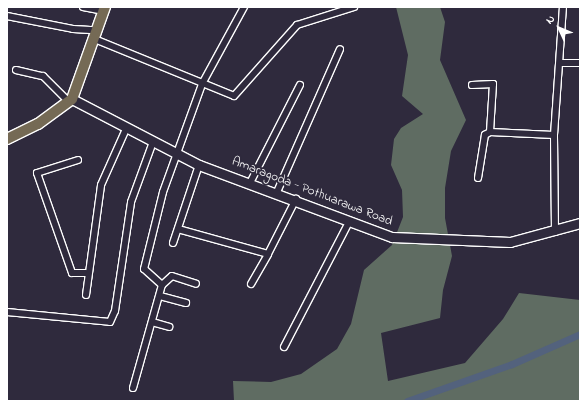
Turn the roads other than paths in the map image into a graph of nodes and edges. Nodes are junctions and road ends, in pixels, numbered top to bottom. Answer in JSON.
{"nodes":[{"id":1,"x":83,"y":7,"type":"edge"},
{"id":2,"x":244,"y":7,"type":"edge"},
{"id":3,"x":354,"y":7,"type":"edge"},
{"id":4,"x":563,"y":7,"type":"edge"},
{"id":5,"x":104,"y":9,"type":"edge"},
{"id":6,"x":7,"y":16,"type":"edge"},
{"id":7,"x":94,"y":34,"type":"junction"},
{"id":8,"x":340,"y":49,"type":"dead end"},
{"id":9,"x":560,"y":63,"type":"junction"},
{"id":10,"x":580,"y":63,"type":"edge"},
{"id":11,"x":16,"y":70,"type":"dead end"},
{"id":12,"x":202,"y":84,"type":"junction"},
{"id":13,"x":300,"y":85,"type":"dead end"},
{"id":14,"x":472,"y":85,"type":"dead end"},
{"id":15,"x":71,"y":101,"type":"junction"},
{"id":16,"x":126,"y":128,"type":"junction"},
{"id":17,"x":490,"y":132,"type":"junction"},
{"id":18,"x":554,"y":135,"type":"junction"},
{"id":19,"x":7,"y":138,"type":"edge"},
{"id":20,"x":153,"y":142,"type":"junction"},
{"id":21,"x":175,"y":153,"type":"junction"},
{"id":22,"x":78,"y":160,"type":"dead end"},
{"id":23,"x":199,"y":164,"type":"junction"},
{"id":24,"x":478,"y":178,"type":"dead end"},
{"id":25,"x":250,"y":183,"type":"junction"},
{"id":26,"x":277,"y":192,"type":"junction"},
{"id":27,"x":296,"y":199,"type":"junction"},
{"id":28,"x":349,"y":222,"type":"junction"},
{"id":29,"x":580,"y":223,"type":"edge"},
{"id":30,"x":178,"y":229,"type":"junction"},
{"id":31,"x":554,"y":232,"type":"junction"},
{"id":32,"x":173,"y":244,"type":"dead end"},
{"id":33,"x":268,"y":254,"type":"junction"},
{"id":34,"x":86,"y":273,"type":"junction"},
{"id":35,"x":196,"y":284,"type":"dead end"},
{"id":36,"x":251,"y":284,"type":"dead end"},
{"id":37,"x":162,"y":285,"type":"junction"},
{"id":38,"x":86,"y":295,"type":"dead end"},
{"id":39,"x":160,"y":296,"type":"junction"},
{"id":40,"x":186,"y":303,"type":"dead end"},
{"id":41,"x":7,"y":312,"type":"edge"},
{"id":42,"x":152,"y":322,"type":"junction"},
{"id":43,"x":169,"y":327,"type":"dead end"},
{"id":44,"x":284,"y":347,"type":"dead end"},
{"id":45,"x":133,"y":388,"type":"dead end"}],
"edges":[{"from":1,"to":5,"type":"street"},
{"from":2,"to":12,"type":"street"},
{"from":3,"to":12,"type":"street"},
{"from":4,"to":9,"type":"street"},
{"from":5,"to":7,"type":"main road"},
{"from":6,"to":7,"type":"street"},
{"from":7,"to":12,"type":"street"},
{"from":7,"to":15,"type":"main road"},
{"from":8,"to":26,"type":"street"},
{"from":9,"to":10,"type":"street"},
{"from":9,"to":18,"type":"street"},
{"from":11,"to":15,"type":"street"},
{"from":12,"to":21,"type":"street"},
{"from":13,"to":25,"type":"street"},
{"from":14,"to":17,"type":"street"},
{"from":15,"to":16,"type":"street","name":"Amaragoda - Pothuarawa Road"},
{"from":15,"to":19,"type":"main road"},
{"from":16,"to":20,"type":"street","name":"Amaragoda - Pothuarawa Road"},
{"from":16,"to":34,"type":"street"},
{"from":17,"to":18,"type":"street"},
{"from":17,"to":24,"type":"street"},
{"from":18,"to":31,"type":"street"},
{"from":20,"to":21,"type":"street","name":"Amaragoda - Pothuarawa Road"},
{"from":20,"to":41,"type":"street"},
{"from":21,"to":23,"type":"street","name":"Amaragoda - Pothuarawa Road"},
{"from":21,"to":37,"type":"street"},
{"from":22,"to":34,"type":"street"},
{"from":23,"to":25,"type":"street","name":"Amaragoda - Pothuarawa Road"},
{"from":23,"to":30,"type":"street"},
{"from":25,"to":26,"type":"street","name":"Amaragoda - Pothuarawa Road"},
{"from":26,"to":27,"type":"street","name":"Amaragoda - Pothuarawa Road"},
{"from":27,"to":28,"type":"street","name":"Amaragoda - Pothuarawa Road"},
{"from":27,"to":33,"type":"street"},
{"from":28,"to":31,"type":"street","name":"Amaragoda - Pothuarawa Road"},
{"from":28,"to":44,"type":"street"},
{"from":29,"to":31,"type":"street","name":"Amaragoda - Pothuarawa Road"},
{"from":30,"to":32,"type":"street"},
{"from":30,"to":33,"type":"street"},
{"from":33,"to":36,"type":"street"},
{"from":34,"to":38,"type":"street"},
{"from":35,"to":37,"type":"street"},
{"from":37,"to":39,"type":"street"},
{"from":39,"to":40,"type":"street"},
{"from":39,"to":42,"type":"street"},
{"from":42,"to":43,"type":"street"},
{"from":42,"to":45,"type":"street"}]}
